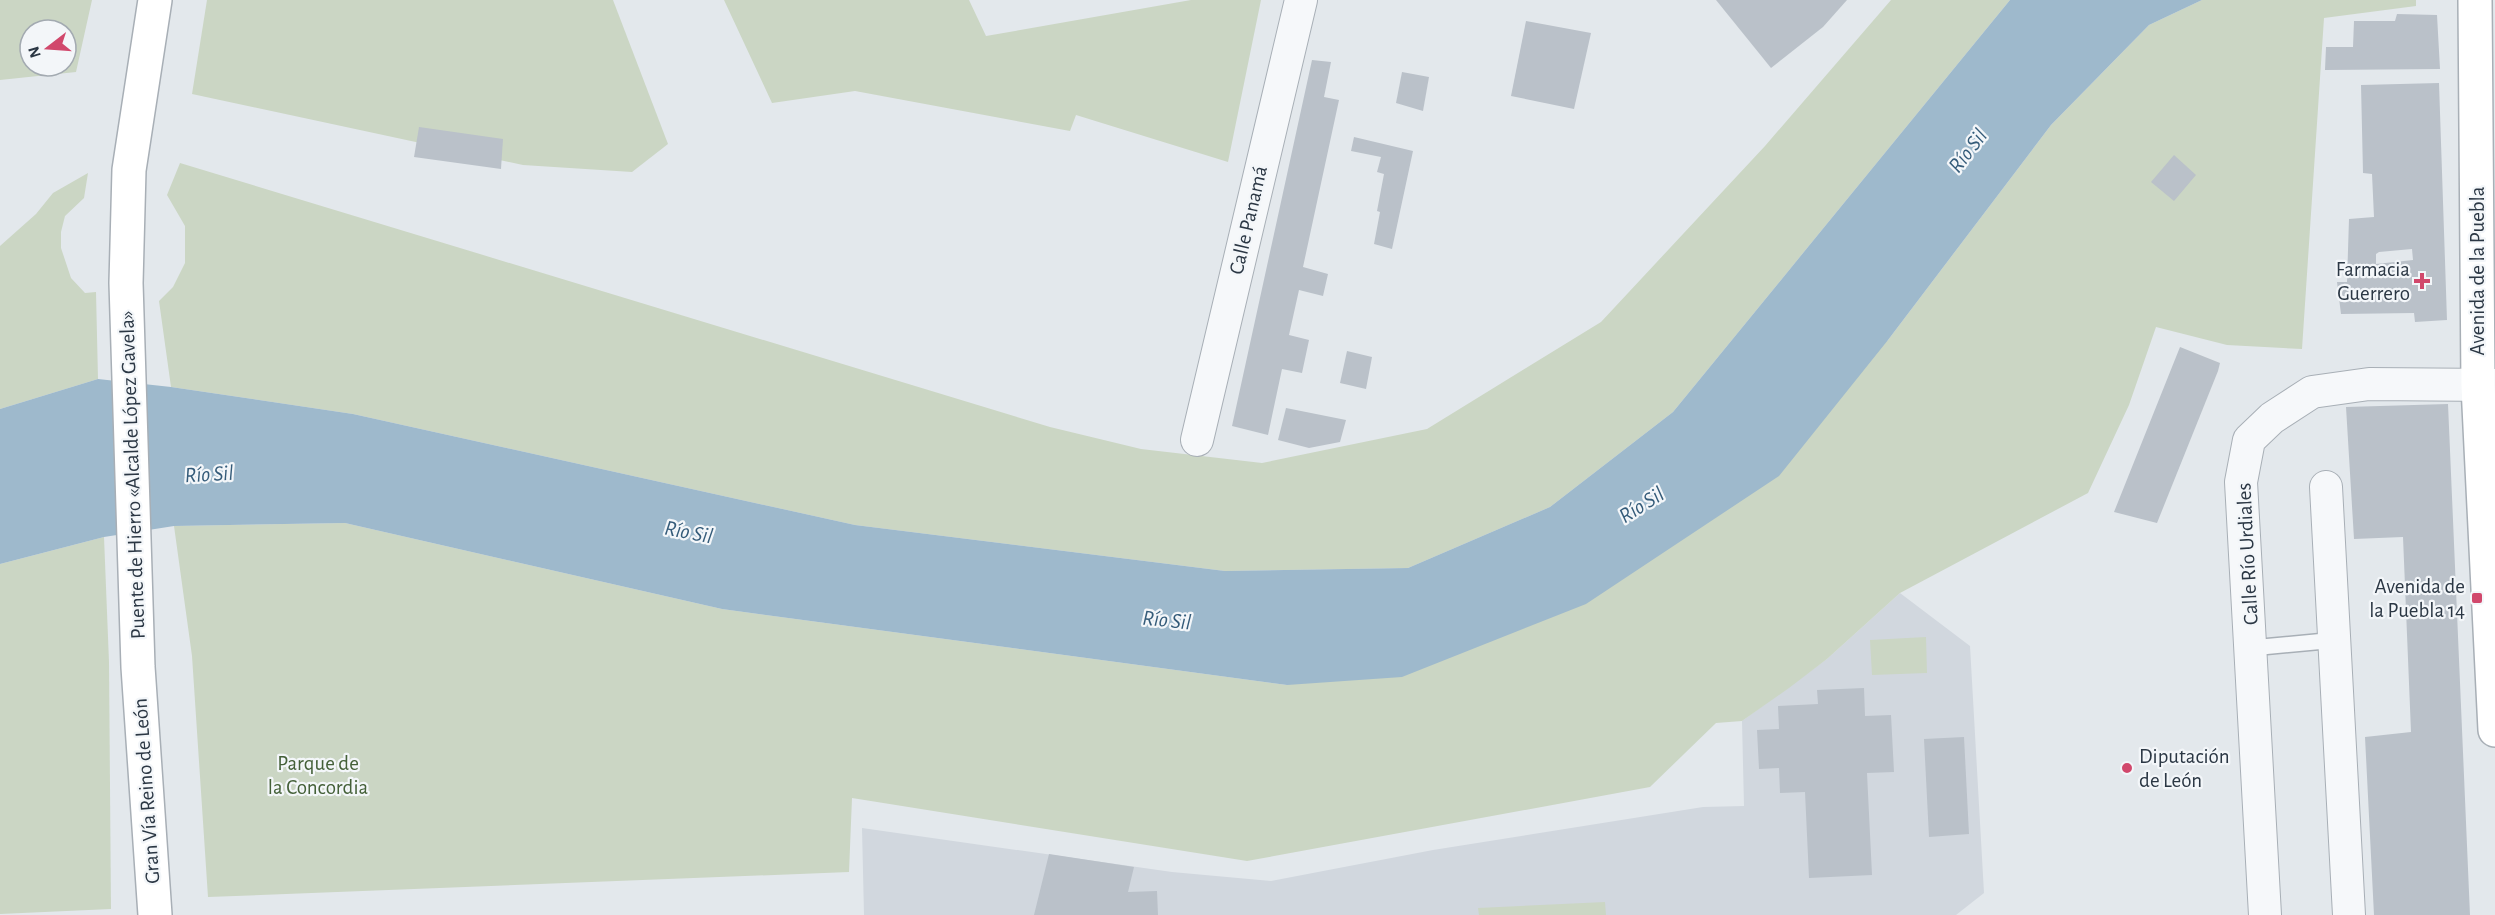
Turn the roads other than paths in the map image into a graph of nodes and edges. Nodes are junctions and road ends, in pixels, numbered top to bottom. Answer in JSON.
{"nodes":[{"id":1,"x":155,"y":0,"type":"edge"},
{"id":2,"x":1301,"y":0,"type":"edge"},
{"id":3,"x":2476,"y":14,"type":"edge"},
{"id":4,"x":2486,"y":102,"type":"edge"},
{"id":5,"x":2476,"y":299,"type":"junction"},
{"id":6,"x":2495,"y":326,"type":"edge"},
{"id":7,"x":2486,"y":386,"type":"edge"},
{"id":8,"x":1197,"y":440,"type":"dead end"},
{"id":9,"x":2326,"y":487,"type":"dead end"},
{"id":10,"x":2336,"y":640,"type":"junction"},
{"id":11,"x":2251,"y":648,"type":"junction"},
{"id":12,"x":138,"y":667,"type":"joint"},
{"id":13,"x":2494,"y":712,"type":"edge"},
{"id":14,"x":155,"y":915,"type":"edge"},
{"id":15,"x":2265,"y":915,"type":"edge"},
{"id":16,"x":2349,"y":915,"type":"edge"}],
"edges":[{"from":1,"to":12,"type":"street","name":"Puente de Hierro «Alcalde López Gavela»"},
{"from":2,"to":8,"type":"street","name":"Calle Panamá"},
{"from":3,"to":4,"type":"street","name":"Avenida de la Puebla"},
{"from":4,"to":5,"type":"street","name":"Avenida de la Puebla"},
{"from":5,"to":6,"type":"street"},
{"from":5,"to":7,"type":"street","name":"Avenida de la Puebla"},
{"from":7,"to":11,"type":"street","name":"Calle Río Urdiales"},
{"from":7,"to":13,"type":"street","name":"Avenida de la Puebla"},
{"from":9,"to":10,"type":"street"},
{"from":10,"to":11,"type":"lane"},
{"from":10,"to":16,"type":"street"},
{"from":11,"to":15,"type":"street","name":"Calle Río Urdiales"},
{"from":12,"to":14,"type":"street","name":"Gran Vía Reino de León"}]}
